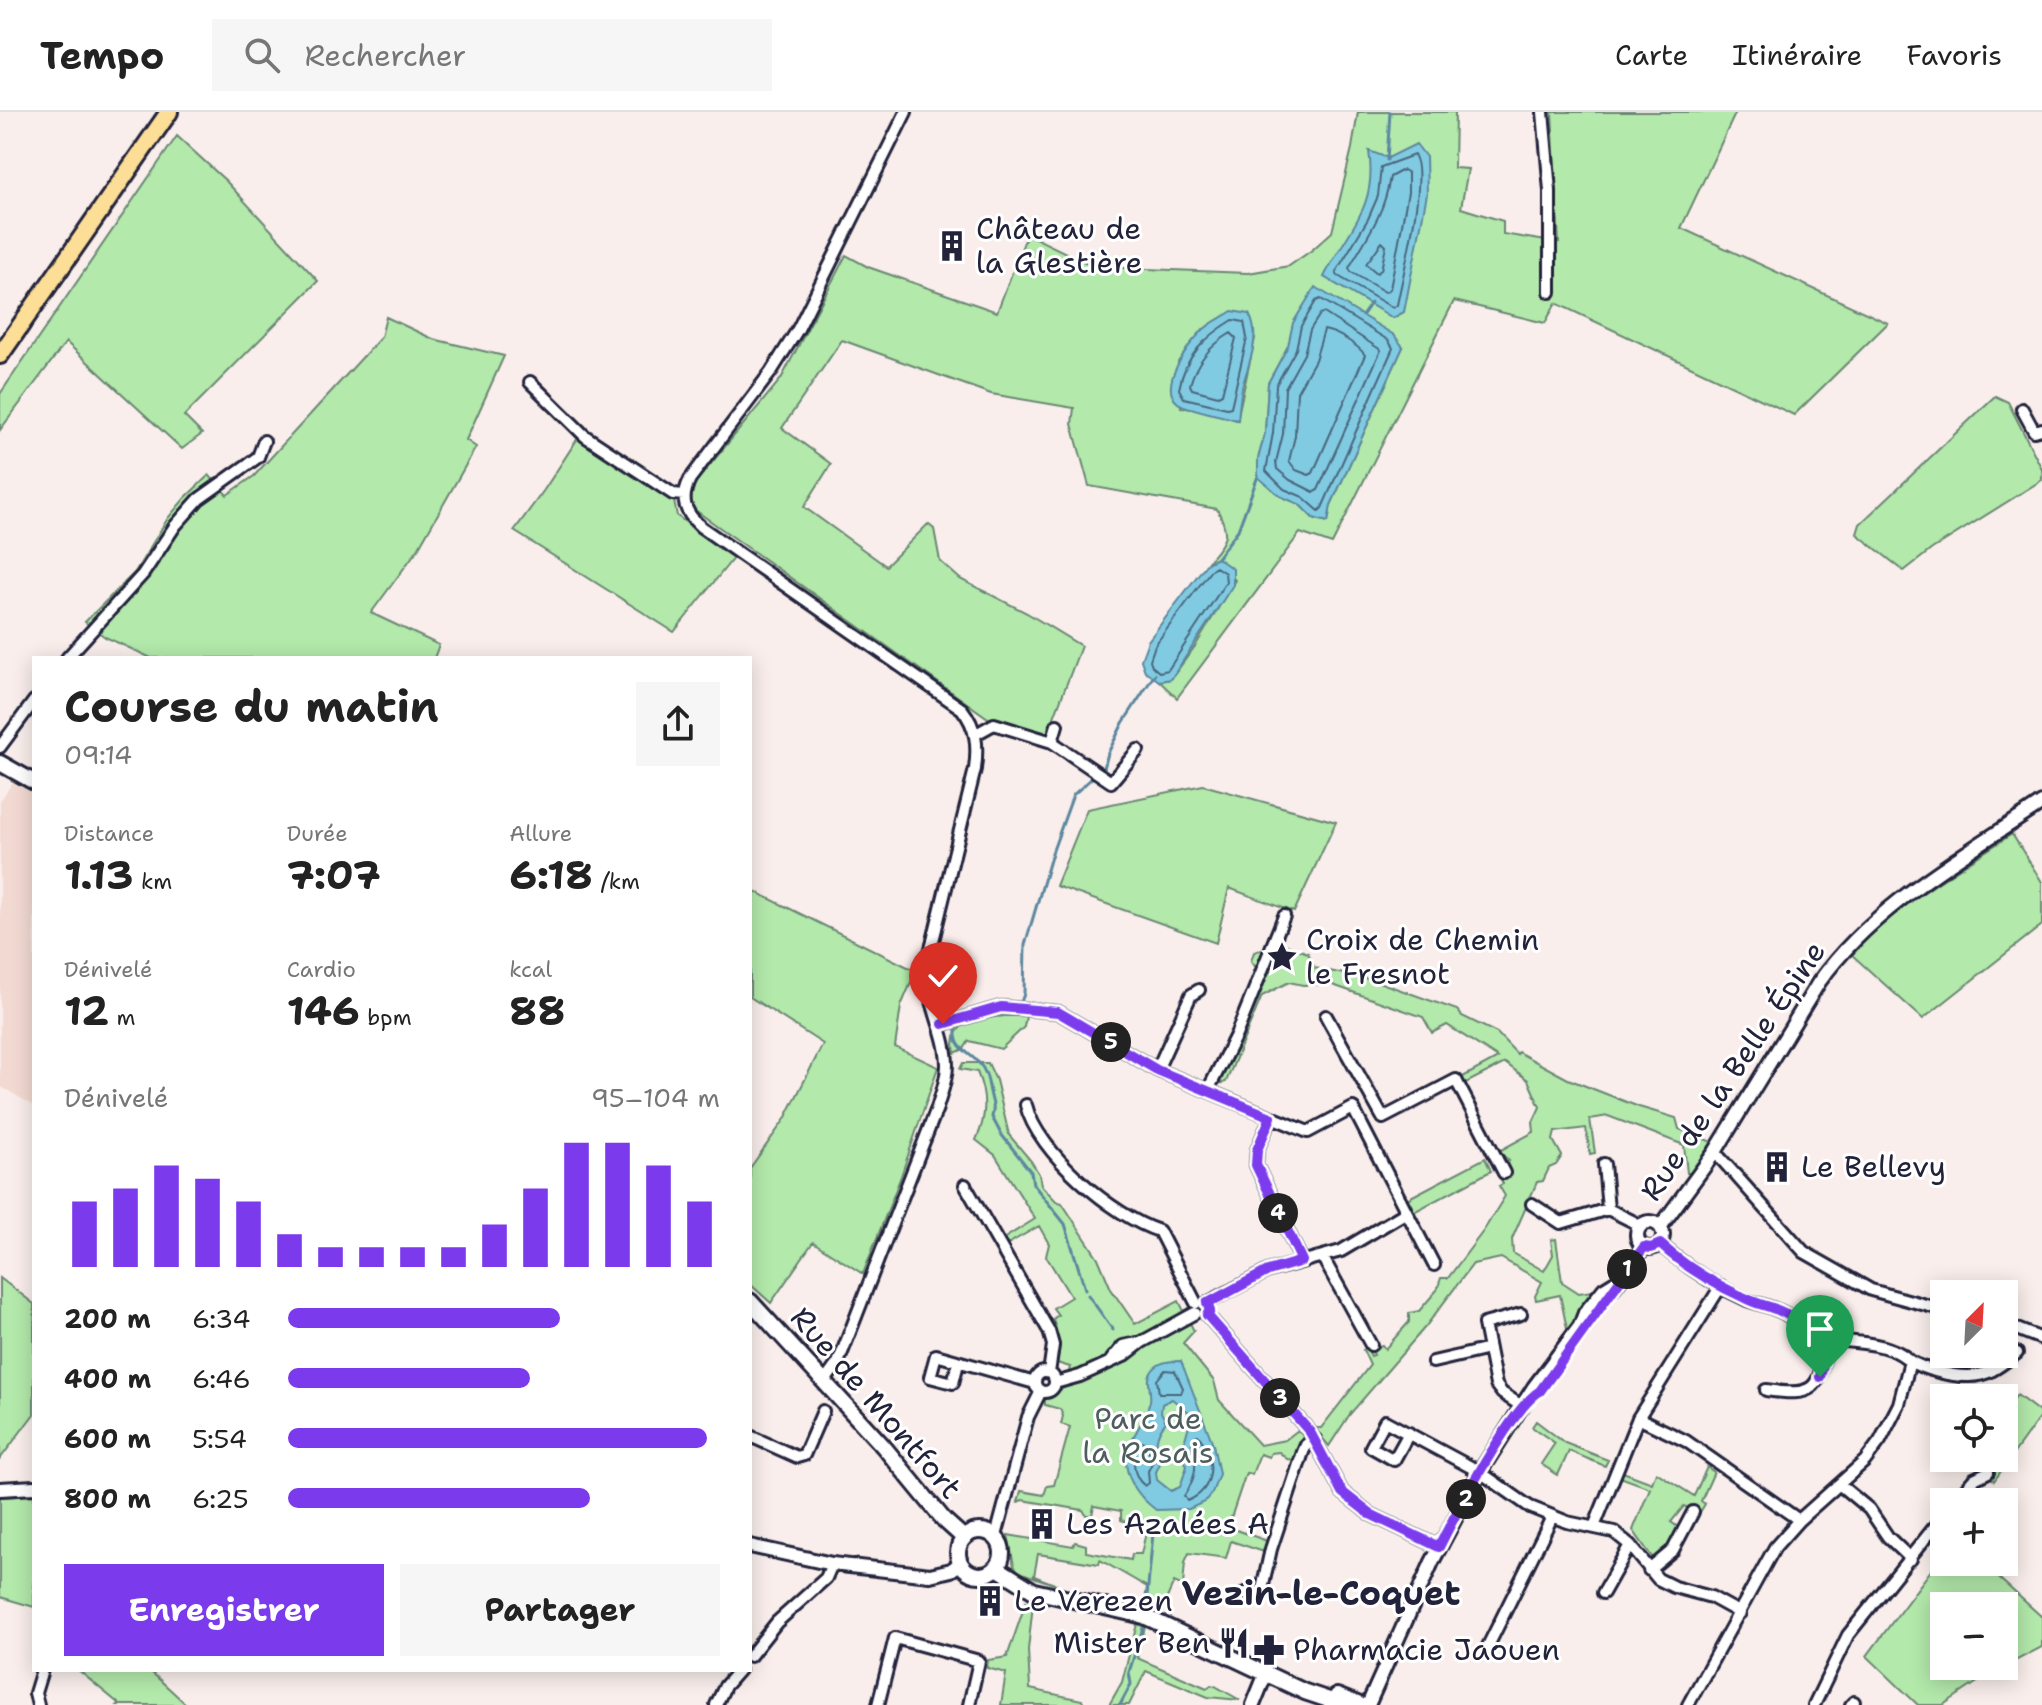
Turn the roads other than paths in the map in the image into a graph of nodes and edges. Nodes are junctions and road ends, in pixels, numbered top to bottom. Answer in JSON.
{"nodes":[{"id":1,"x":169,"y":112,"type":"edge"},
{"id":2,"x":906,"y":112,"type":"edge"},
{"id":3,"x":1543,"y":112,"type":"edge"},
{"id":4,"x":1550,"y":292,"type":"dead end"},
{"id":5,"x":0,"y":355,"type":"edge"},
{"id":6,"x":530,"y":382,"type":"dead end"},
{"id":7,"x":2022,"y":409,"type":"dead end"},
{"id":8,"x":2042,"y":429,"type":"edge"},
{"id":9,"x":264,"y":441,"type":"dead end"},
{"id":10,"x":684,"y":495,"type":"junction"},
{"id":11,"x":69,"y":656,"type":"edge"},
{"id":12,"x":32,"y":704,"type":"edge"},
{"id":13,"x":1057,"y":725,"type":"dead end"},
{"id":14,"x":976,"y":734,"type":"junction"},
{"id":15,"x":1052,"y":742,"type":"junction"},
{"id":16,"x":0,"y":747,"type":"edge"},
{"id":17,"x":1138,"y":750,"type":"dead end"},
{"id":18,"x":0,"y":763,"type":"edge"},
{"id":19,"x":32,"y":781,"type":"edge"},
{"id":20,"x":2042,"y":803,"type":"edge"},
{"id":21,"x":1284,"y":916,"type":"dead end"},
{"id":22,"x":1199,"y":990,"type":"dead end"},
{"id":23,"x":1326,"y":1016,"type":"dead end"},
{"id":24,"x":940,"y":1025,"type":"junction"},
{"id":25,"x":1157,"y":1070,"type":"junction"},
{"id":26,"x":1208,"y":1090,"type":"junction"},
{"id":27,"x":1372,"y":1098,"type":"junction"},
{"id":28,"x":1026,"y":1105,"type":"dead end"},
{"id":29,"x":1353,"y":1108,"type":"junction"},
{"id":30,"x":1271,"y":1117,"type":"junction"},
{"id":31,"x":1383,"y":1118,"type":"junction"},
{"id":32,"x":1363,"y":1128,"type":"junction"},
{"id":33,"x":1715,"y":1152,"type":"junction"},
{"id":34,"x":1604,"y":1164,"type":"dead end"},
{"id":35,"x":1504,"y":1173,"type":"dead end"},
{"id":36,"x":965,"y":1185,"type":"dead end"},
{"id":37,"x":1532,"y":1204,"type":"dead end"},
{"id":38,"x":1608,"y":1209,"type":"junction"},
{"id":39,"x":1405,"y":1213,"type":"junction"},
{"id":40,"x":1640,"y":1225,"type":"junction"},
{"id":41,"x":1661,"y":1226,"type":"junction"},
{"id":42,"x":1660,"y":1244,"type":"junction"},
{"id":43,"x":1644,"y":1247,"type":"junction"},
{"id":44,"x":1323,"y":1258,"type":"junction"},
{"id":45,"x":1302,"y":1261,"type":"junction"},
{"id":46,"x":1434,"y":1265,"type":"dead end"},
{"id":47,"x":1721,"y":1286,"type":"junction"},
{"id":48,"x":752,"y":1303,"type":"edge"},
{"id":49,"x":1930,"y":1306,"type":"edge"},
{"id":50,"x":1201,"y":1309,"type":"junction"},
{"id":51,"x":1521,"y":1314,"type":"dead end"},
{"id":52,"x":2018,"y":1330,"type":"edge"},
{"id":53,"x":1829,"y":1339,"type":"junction"},
{"id":54,"x":2042,"y":1339,"type":"edge"},
{"id":55,"x":1371,"y":1345,"type":"dead end"},
{"id":56,"x":1489,"y":1349,"type":"junction"},
{"id":57,"x":1910,"y":1361,"type":"junction"},
{"id":58,"x":1433,"y":1362,"type":"dead end"},
{"id":59,"x":958,"y":1363,"type":"dead end"},
{"id":60,"x":1996,"y":1368,"type":"edge"},
{"id":61,"x":1052,"y":1378,"type":"junction"},
{"id":62,"x":825,"y":1381,"type":"junction"},
{"id":63,"x":1038,"y":1387,"type":"junction"},
{"id":64,"x":1766,"y":1390,"type":"dead end"},
{"id":65,"x":1527,"y":1402,"type":"junction"},
{"id":66,"x":823,"y":1411,"type":"dead end"},
{"id":67,"x":1638,"y":1418,"type":"junction"},
{"id":68,"x":1409,"y":1433,"type":"dead end"},
{"id":69,"x":752,"y":1437,"type":"edge"},
{"id":70,"x":1315,"y":1439,"type":"junction"},
{"id":71,"x":1480,"y":1472,"type":"junction"},
{"id":72,"x":1988,"y":1472,"type":"dead end"},
{"id":73,"x":1840,"y":1485,"type":"junction"},
{"id":74,"x":32,"y":1487,"type":"edge"},
{"id":75,"x":1966,"y":1488,"type":"edge"},
{"id":76,"x":0,"y":1489,"type":"edge"},
{"id":77,"x":1693,"y":1512,"type":"dead end"},
{"id":78,"x":1552,"y":1517,"type":"junction"},
{"id":79,"x":1799,"y":1520,"type":"junction"},
{"id":80,"x":1594,"y":1527,"type":"junction"},
{"id":81,"x":1930,"y":1534,"type":"edge"},
{"id":82,"x":996,"y":1536,"type":"junction"},
{"id":83,"x":964,"y":1538,"type":"junction"},
{"id":84,"x":1630,"y":1545,"type":"junction"},
{"id":85,"x":752,"y":1546,"type":"edge"},
{"id":86,"x":1439,"y":1547,"type":"junction"},
{"id":87,"x":1911,"y":1559,"type":"junction"},
{"id":88,"x":961,"y":1563,"type":"junction"},
{"id":89,"x":832,"y":1564,"type":"junction"},
{"id":90,"x":997,"y":1568,"type":"junction"},
{"id":91,"x":1649,"y":1570,"type":"junction"},
{"id":92,"x":1245,"y":1593,"type":"dead end"},
{"id":93,"x":1603,"y":1593,"type":"dead end"},
{"id":94,"x":1740,"y":1613,"type":"junction"},
{"id":95,"x":1486,"y":1650,"type":"dead end"},
{"id":96,"x":752,"y":1653,"type":"edge"},
{"id":97,"x":41,"y":1672,"type":"edge"},
{"id":98,"x":737,"y":1672,"type":"edge"},
{"id":99,"x":1266,"y":1673,"type":"junction"},
{"id":100,"x":38,"y":1705,"type":"edge"},
{"id":101,"x":716,"y":1705,"type":"edge"},
{"id":102,"x":878,"y":1705,"type":"edge"},
{"id":103,"x":969,"y":1705,"type":"edge"},
{"id":104,"x":1253,"y":1705,"type":"edge"},
{"id":105,"x":1351,"y":1705,"type":"edge"},
{"id":106,"x":1368,"y":1705,"type":"edge"},
{"id":107,"x":1688,"y":1705,"type":"edge"},
{"id":108,"x":1814,"y":1705,"type":"edge"}],
"edges":[{"from":1,"to":5,"type":"main road"},
{"from":2,"to":10,"type":"street"},
{"from":3,"to":4,"type":"street"},
{"from":6,"to":10,"type":"street"},
{"from":7,"to":8,"type":"street"},
{"from":9,"to":11,"type":"street"},
{"from":10,"to":14,"type":"street"},
{"from":12,"to":16,"type":"street"},
{"from":13,"to":15,"type":"street"},
{"from":14,"to":15,"type":"street"},
{"from":14,"to":24,"type":"street"},
{"from":15,"to":17,"type":"street"},
{"from":18,"to":19,"type":"main road"},
{"from":20,"to":33,"type":"street","name":"Rue de la Belle Épine"},
{"from":21,"to":26,"type":"street"},
{"from":22,"to":25,"type":"street"},
{"from":23,"to":27,"type":"street"},
{"from":24,"to":25,"type":"street"},
{"from":24,"to":62,"type":"street"},
{"from":25,"to":26,"type":"street"},
{"from":26,"to":30,"type":"street"},
{"from":27,"to":29,"type":"street"},
{"from":27,"to":31,"type":"street"},
{"from":28,"to":50,"type":"street"},
{"from":29,"to":30,"type":"street"},
{"from":29,"to":32,"type":"street"},
{"from":30,"to":45,"type":"street"},
{"from":31,"to":32,"type":"street"},
{"from":31,"to":35,"type":"street"},
{"from":32,"to":39,"type":"street"},
{"from":33,"to":41,"type":"street","name":"Rue de la Belle Épine"},
{"from":33,"to":49,"type":"street"},
{"from":34,"to":38,"type":"street"},
{"from":36,"to":61,"type":"street"},
{"from":37,"to":38,"type":"street"},
{"from":38,"to":40,"type":"street"},
{"from":39,"to":44,"type":"street"},
{"from":39,"to":46,"type":"street"},
{"from":40,"to":41,"type":"street"},
{"from":40,"to":43,"type":"street"},
{"from":41,"to":42,"type":"street"},
{"from":42,"to":43,"type":"street"},
{"from":42,"to":47,"type":"street"},
{"from":43,"to":65,"type":"street","name":"Rue de la Belle Épine"},
{"from":44,"to":45,"type":"street"},
{"from":44,"to":55,"type":"street"},
{"from":45,"to":50,"type":"street"},
{"from":47,"to":53,"type":"street"},
{"from":47,"to":67,"type":"street"},
{"from":48,"to":62,"type":"main road","name":"Rue de Montfort"},
{"from":50,"to":61,"type":"street"},
{"from":50,"to":70,"type":"street"},
{"from":51,"to":56,"type":"street"},
{"from":52,"to":54,"type":"street"},
{"from":53,"to":57,"type":"street"},
{"from":53,"to":64,"type":"street"},
{"from":56,"to":58,"type":"street"},
{"from":56,"to":65,"type":"street"},
{"from":57,"to":60,"type":"street"},
{"from":57,"to":73,"type":"street"},
{"from":59,"to":63,"type":"street"},
{"from":61,"to":63,"type":"street"},
{"from":61,"to":63,"type":"street"},
{"from":62,"to":83,"type":"main road","name":"Rue de Montfort"},
{"from":63,"to":82,"type":"street"},
{"from":65,"to":71,"type":"street","name":"Rue de la Belle Épine"},
{"from":66,"to":69,"type":"street"},
{"from":67,"to":79,"type":"street"},
{"from":67,"to":80,"type":"street"},
{"from":68,"to":71,"type":"street"},
{"from":70,"to":86,"type":"street"},
{"from":70,"to":92,"type":"street"},
{"from":71,"to":78,"type":"street"},
{"from":71,"to":86,"type":"street","name":"Rue de la Belle Épine"},
{"from":72,"to":75,"type":"street"},
{"from":73,"to":79,"type":"street"},
{"from":73,"to":87,"type":"street"},
{"from":74,"to":76,"type":"street"},
{"from":77,"to":91,"type":"street"},
{"from":78,"to":80,"type":"street"},
{"from":78,"to":95,"type":"street"},
{"from":79,"to":94,"type":"street"},
{"from":80,"to":84,"type":"street"},
{"from":81,"to":87,"type":"street"},
{"from":82,"to":83,"type":"main road"},
{"from":82,"to":90,"type":"main road"},
{"from":83,"to":88,"type":"main road"},
{"from":84,"to":91,"type":"street"},
{"from":84,"to":93,"type":"street"},
{"from":85,"to":89,"type":"street"},
{"from":86,"to":106,"type":"street","name":"Rue de la Belle Épine"},
{"from":87,"to":108,"type":"street"},
{"from":88,"to":89,"type":"street"},
{"from":88,"to":90,"type":"main road"},
{"from":89,"to":96,"type":"street"},
{"from":90,"to":99,"type":"main road"},
{"from":91,"to":94,"type":"street"},
{"from":94,"to":107,"type":"street"},
{"from":97,"to":100,"type":"street"},
{"from":98,"to":101,"type":"street"},
{"from":99,"to":104,"type":"street"},
{"from":99,"to":105,"type":"main road"},
{"from":102,"to":103,"type":"street"}]}
